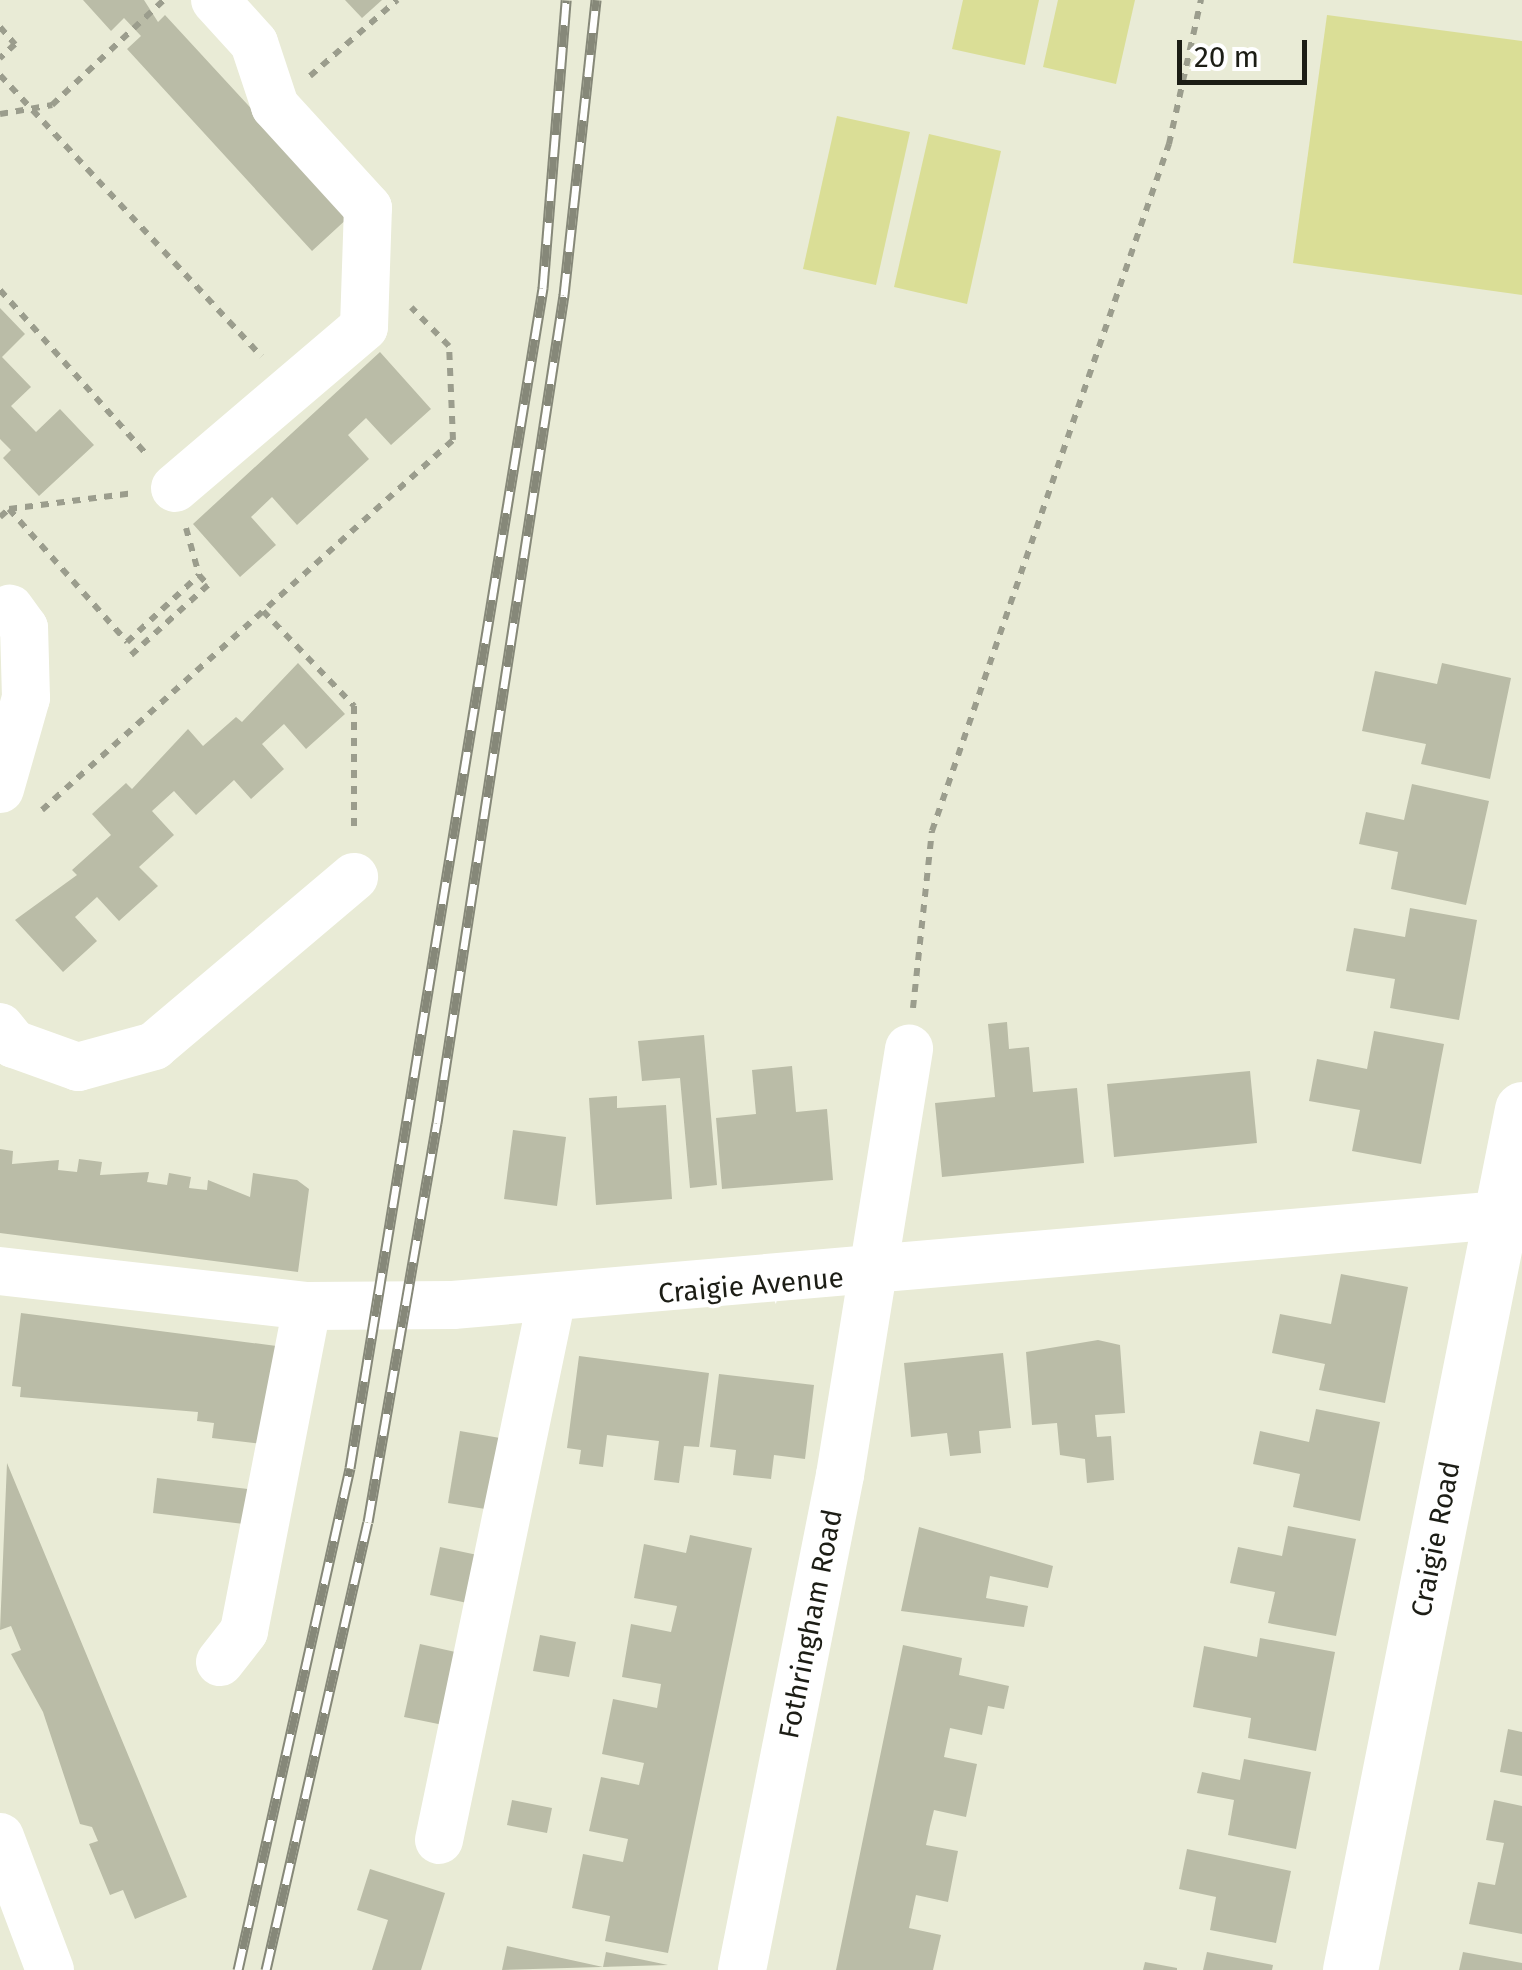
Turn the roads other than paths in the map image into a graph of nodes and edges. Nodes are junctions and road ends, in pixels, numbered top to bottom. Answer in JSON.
{"nodes":[{"id":1,"x":215,"y":0,"type":"edge"},
{"id":2,"x":176,"y":488,"type":"road end"},
{"id":3,"x":10,"y":609,"type":"dead end"},
{"id":4,"x":15,"y":804,"type":"edge"},
{"id":5,"x":354,"y":877,"type":"road end"},
{"id":6,"x":0,"y":1027,"type":"edge"},
{"id":7,"x":909,"y":1049,"type":"road end"},
{"id":8,"x":1522,"y":1108,"type":"edge"},
{"id":9,"x":1511,"y":1218,"type":"edge"},
{"id":10,"x":0,"y":1271,"type":"edge"},
{"id":11,"x":866,"y":1276,"type":"junction"},
{"id":12,"x":552,"y":1302,"type":"junction"},
{"id":13,"x":313,"y":1307,"type":"junction"},
{"id":14,"x":220,"y":1662,"type":"dead end"},
{"id":15,"x":0,"y":1836,"type":"edge"},
{"id":16,"x":438,"y":1840,"type":"dead end"},
{"id":17,"x":50,"y":1970,"type":"edge"},
{"id":18,"x":742,"y":1970,"type":"edge"},
{"id":19,"x":1350,"y":1970,"type":"edge"}],
"edges":[{"from":1,"to":2,"type":"street"},
{"from":3,"to":4,"type":"street"},
{"from":5,"to":6,"type":"street"},
{"from":7,"to":11,"type":"street","name":"Fothringham Road"},
{"from":8,"to":9,"type":"main road","name":"Craigie Road"},
{"from":9,"to":11,"type":"street","name":"Craigie Avenue"},
{"from":9,"to":19,"type":"main road","name":"Craigie Road"},
{"from":10,"to":13,"type":"street","name":"Craigie Avenue"},
{"from":11,"to":12,"type":"street","name":"Craigie Avenue"},
{"from":11,"to":18,"type":"street","name":"Fothringham Road"},
{"from":12,"to":13,"type":"street","name":"Craigie Avenue"},
{"from":12,"to":16,"type":"street"},
{"from":13,"to":14,"type":"street"},
{"from":15,"to":17,"type":"street"}]}
